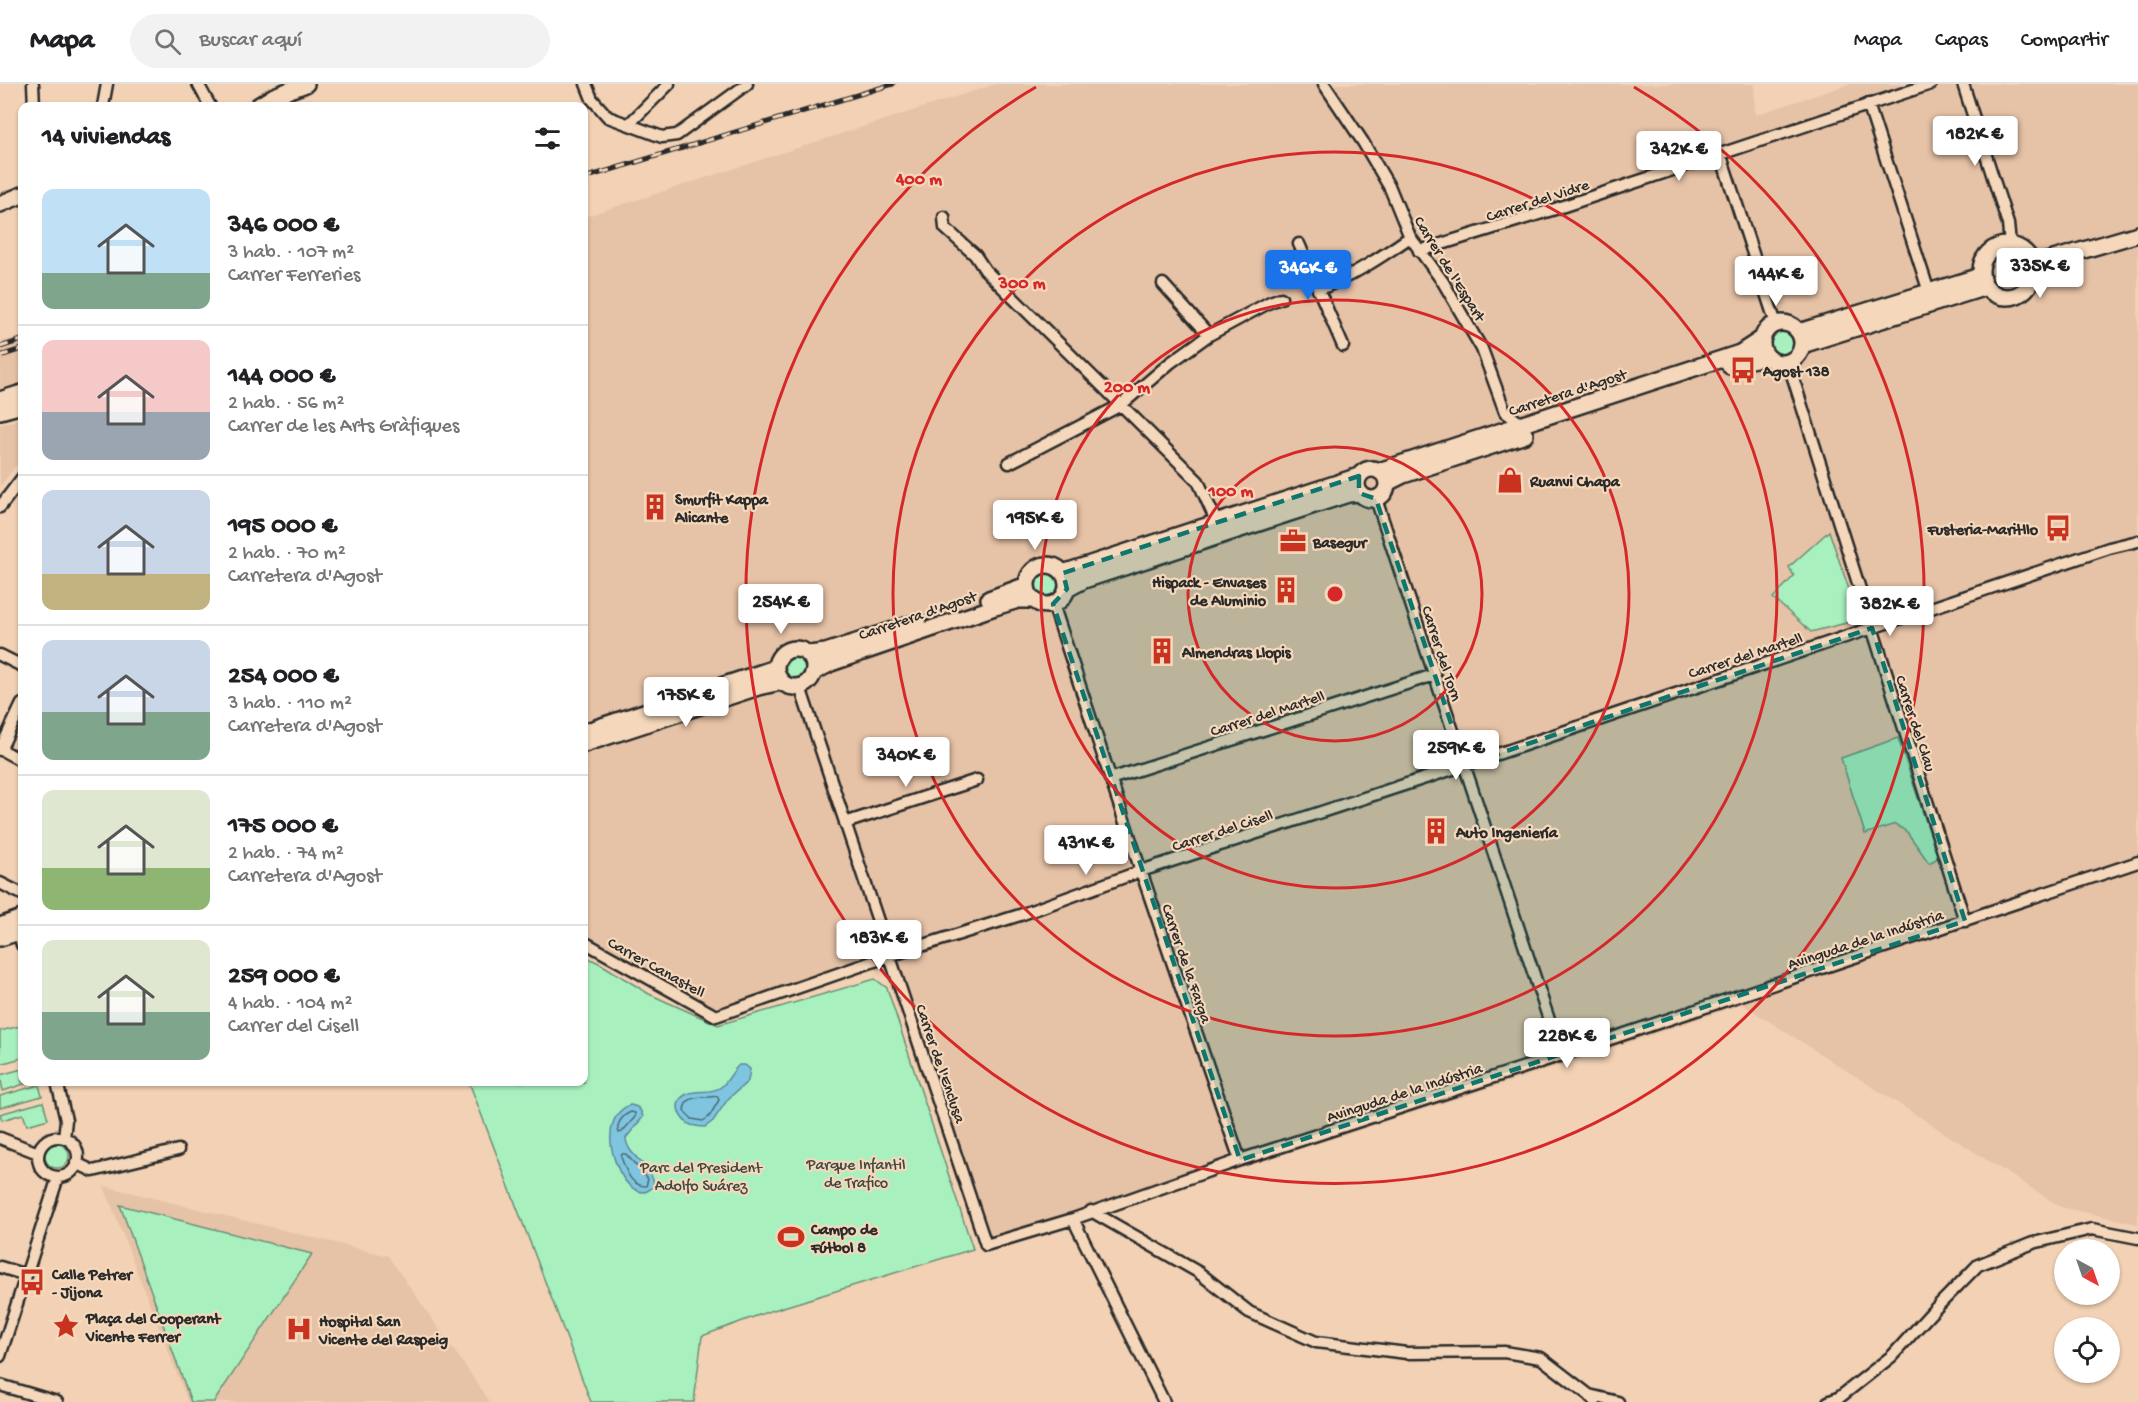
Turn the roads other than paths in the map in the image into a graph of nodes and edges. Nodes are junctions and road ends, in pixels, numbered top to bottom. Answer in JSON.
{"nodes":[{"id":1,"x":33,"y":84,"type":"edge"},
{"id":2,"x":107,"y":84,"type":"edge"},
{"id":3,"x":198,"y":84,"type":"edge"},
{"id":4,"x":306,"y":84,"type":"edge"},
{"id":5,"x":586,"y":84,"type":"edge"},
{"id":6,"x":669,"y":84,"type":"edge"},
{"id":7,"x":747,"y":84,"type":"edge"},
{"id":8,"x":1324,"y":84,"type":"edge"},
{"id":9,"x":1930,"y":84,"type":"edge"},
{"id":10,"x":1964,"y":84,"type":"edge"},
{"id":11,"x":34,"y":102,"type":"edge"},
{"id":12,"x":104,"y":102,"type":"edge"},
{"id":13,"x":208,"y":102,"type":"edge"},
{"id":14,"x":264,"y":102,"type":"edge"},
{"id":15,"x":1868,"y":104,"type":"junction"},
{"id":16,"x":629,"y":124,"type":"junction"},
{"id":17,"x":1720,"y":153,"type":"junction"},
{"id":18,"x":18,"y":197,"type":"edge"},
{"id":19,"x":0,"y":204,"type":"edge"},
{"id":20,"x":944,"y":217,"type":"dead end"},
{"id":21,"x":2138,"y":234,"type":"edge"},
{"id":22,"x":1410,"y":237,"type":"junction"},
{"id":23,"x":1299,"y":244,"type":"dead end"},
{"id":24,"x":2010,"y":245,"type":"junction"},
{"id":25,"x":1419,"y":251,"type":"junction"},
{"id":26,"x":2033,"y":265,"type":"junction"},
{"id":27,"x":1983,"y":281,"type":"junction"},
{"id":28,"x":1163,"y":284,"type":"dead end"},
{"id":29,"x":1318,"y":290,"type":"junction"},
{"id":30,"x":1929,"y":292,"type":"junction"},
{"id":31,"x":1281,"y":298,"type":"dead end"},
{"id":32,"x":1776,"y":324,"type":"junction"},
{"id":33,"x":1209,"y":335,"type":"junction"},
{"id":34,"x":1763,"y":338,"type":"junction"},
{"id":35,"x":1800,"y":339,"type":"junction"},
{"id":36,"x":1342,"y":346,"type":"dead end"},
{"id":37,"x":1767,"y":357,"type":"junction"},
{"id":38,"x":1788,"y":362,"type":"junction"},
{"id":39,"x":18,"y":394,"type":"edge"},
{"id":40,"x":0,"y":400,"type":"edge"},
{"id":41,"x":1121,"y":405,"type":"junction"},
{"id":42,"x":18,"y":406,"type":"edge"},
{"id":43,"x":0,"y":411,"type":"edge"},
{"id":44,"x":1505,"y":412,"type":"junction"},
{"id":45,"x":1523,"y":424,"type":"junction"},
{"id":46,"x":1497,"y":433,"type":"junction"},
{"id":47,"x":1009,"y":464,"type":"dead end"},
{"id":48,"x":1359,"y":476,"type":"junction"},
{"id":49,"x":1383,"y":477,"type":"junction"},
{"id":50,"x":18,"y":483,"type":"edge"},
{"id":51,"x":1359,"y":493,"type":"junction"},
{"id":52,"x":1376,"y":499,"type":"junction"},
{"id":53,"x":0,"y":507,"type":"edge"},
{"id":54,"x":1216,"y":523,"type":"junction"},
{"id":55,"x":2138,"y":541,"type":"edge"},
{"id":56,"x":1063,"y":573,"type":"junction"},
{"id":57,"x":1067,"y":589,"type":"junction"},
{"id":58,"x":1031,"y":593,"type":"junction"},
{"id":59,"x":1053,"y":604,"type":"junction"},
{"id":60,"x":1872,"y":628,"type":"junction"},
{"id":61,"x":808,"y":654,"type":"junction"},
{"id":62,"x":0,"y":655,"type":"edge"},
{"id":63,"x":18,"y":664,"type":"edge"},
{"id":64,"x":775,"y":668,"type":"junction"},
{"id":65,"x":814,"y":672,"type":"junction"},
{"id":66,"x":1434,"y":675,"type":"junction"},
{"id":67,"x":781,"y":682,"type":"junction"},
{"id":68,"x":800,"y":687,"type":"junction"},
{"id":69,"x":18,"y":713,"type":"edge"},
{"id":70,"x":588,"y":731,"type":"edge"},
{"id":71,"x":588,"y":743,"type":"edge"},
{"id":72,"x":0,"y":750,"type":"edge"},
{"id":73,"x":18,"y":759,"type":"edge"},
{"id":74,"x":1465,"y":765,"type":"junction"},
{"id":75,"x":1110,"y":779,"type":"junction"},
{"id":76,"x":977,"y":780,"type":"dead end"},
{"id":77,"x":845,"y":823,"type":"junction"},
{"id":78,"x":2138,"y":862,"type":"edge"},
{"id":79,"x":1141,"y":871,"type":"junction"},
{"id":80,"x":0,"y":883,"type":"edge"},
{"id":81,"x":18,"y":892,"type":"edge"},
{"id":82,"x":1965,"y":921,"type":"junction"},
{"id":83,"x":17,"y":929,"type":"edge"},
{"id":84,"x":0,"y":938,"type":"edge"},
{"id":85,"x":588,"y":944,"type":"edge"},
{"id":86,"x":889,"y":956,"type":"junction"},
{"id":87,"x":716,"y":1016,"type":"joint"},
{"id":88,"x":1561,"y":1056,"type":"junction"},
{"id":89,"x":58,"y":1086,"type":"edge"},
{"id":90,"x":0,"y":1138,"type":"edge"},
{"id":91,"x":64,"y":1138,"type":"junction"},
{"id":92,"x":178,"y":1150,"type":"dead end"},
{"id":93,"x":38,"y":1153,"type":"junction"},
{"id":94,"x":1240,"y":1160,"type":"junction"},
{"id":95,"x":76,"y":1163,"type":"junction"},
{"id":96,"x":58,"y":1177,"type":"junction"},
{"id":97,"x":1091,"y":1212,"type":"junction"},
{"id":98,"x":1073,"y":1219,"type":"junction"},
{"id":99,"x":2138,"y":1238,"type":"edge"},
{"id":100,"x":986,"y":1245,"type":"joint"},
{"id":101,"x":0,"y":1267,"type":"edge"},
{"id":102,"x":26,"y":1275,"type":"junction"},
{"id":103,"x":0,"y":1356,"type":"edge"},
{"id":104,"x":0,"y":1385,"type":"edge"},
{"id":105,"x":1592,"y":1398,"type":"edge"},
{"id":106,"x":57,"y":1402,"type":"edge"},
{"id":107,"x":1164,"y":1402,"type":"edge"},
{"id":108,"x":1618,"y":1402,"type":"edge"},
{"id":109,"x":1828,"y":1402,"type":"edge"}],
"edges":[{"from":1,"to":11,"type":"street"},
{"from":2,"to":12,"type":"street"},
{"from":3,"to":13,"type":"street"},
{"from":4,"to":14,"type":"main road"},
{"from":5,"to":16,"type":"street"},
{"from":6,"to":16,"type":"street"},
{"from":7,"to":16,"type":"street"},
{"from":8,"to":22,"type":"street","name":"Carrer de l'Espart"},
{"from":9,"to":15,"type":"street","name":"Carrer del Vidre"},
{"from":10,"to":24,"type":"street"},
{"from":15,"to":17,"type":"street","name":"Carrer del Vidre"},
{"from":15,"to":30,"type":"street"},
{"from":17,"to":25,"type":"street","name":"Carrer del Vidre"},
{"from":17,"to":32,"type":"street"},
{"from":18,"to":19,"type":"main road"},
{"from":20,"to":41,"type":"street"},
{"from":21,"to":26,"type":"main road"},
{"from":22,"to":25,"type":"street","name":"Carrer de l'Espart"},
{"from":22,"to":29,"type":"street"},
{"from":23,"to":29,"type":"street"},
{"from":24,"to":26,"type":"main road"},
{"from":24,"to":27,"type":"main road"},
{"from":25,"to":44,"type":"street","name":"Carrer de l'Espart"},
{"from":26,"to":27,"type":"main road"},
{"from":27,"to":30,"type":"main road"},
{"from":27,"to":35,"type":"main road"},
{"from":28,"to":33,"type":"street"},
{"from":29,"to":36,"type":"street"},
{"from":30,"to":35,"type":"main road"},
{"from":31,"to":33,"type":"street"},
{"from":32,"to":34,"type":"main road"},
{"from":32,"to":35,"type":"main road"},
{"from":33,"to":41,"type":"street"},
{"from":34,"to":37,"type":"main road"},
{"from":34,"to":45,"type":"main road","name":"Carretera d'Agost"},
{"from":35,"to":38,"type":"main road"},
{"from":37,"to":38,"type":"main road"},
{"from":37,"to":49,"type":"main road","name":"Carretera d'Agost"},
{"from":38,"to":60,"type":"street","name":"Carrer del Clau"},
{"from":39,"to":40,"type":"main road"},
{"from":41,"to":47,"type":"street"},
{"from":41,"to":54,"type":"street"},
{"from":42,"to":43,"type":"main road"},
{"from":44,"to":45,"type":"street"},
{"from":44,"to":46,"type":"street"},
{"from":45,"to":46,"type":"main road","name":"Carretera d'Agost"},
{"from":46,"to":49,"type":"main road","name":"Carretera d'Agost"},
{"from":48,"to":49,"type":"main road"},
{"from":48,"to":51,"type":"main road"},
{"from":48,"to":54,"type":"main road"},
{"from":49,"to":52,"type":"main road"},
{"from":50,"to":53,"type":"street"},
{"from":51,"to":52,"type":"main road"},
{"from":51,"to":57,"type":"main road"},
{"from":52,"to":66,"type":"street","name":"Carrer del Torn"},
{"from":54,"to":56,"type":"main road"},
{"from":55,"to":60,"type":"street","name":"Carrer del Martell"},
{"from":56,"to":57,"type":"main road"},
{"from":56,"to":58,"type":"main road"},
{"from":57,"to":59,"type":"main road"},
{"from":58,"to":59,"type":"main road"},
{"from":58,"to":61,"type":"main road","name":"Carretera d'Agost"},
{"from":58,"to":65,"type":"main road","name":"Carretera d'Agost"},
{"from":59,"to":75,"type":"street","name":"Carrer de la Farga"},
{"from":60,"to":74,"type":"street","name":"Carrer del Martell"},
{"from":60,"to":82,"type":"street","name":"Carrer del Clau"},
{"from":61,"to":64,"type":"main road"},
{"from":61,"to":65,"type":"main road"},
{"from":62,"to":63,"type":"street"},
{"from":64,"to":67,"type":"main road"},
{"from":64,"to":70,"type":"main road"},
{"from":65,"to":68,"type":"main road"},
{"from":66,"to":74,"type":"street","name":"Carrer del Torn"},
{"from":66,"to":75,"type":"street","name":"Carrer del Martell"},
{"from":67,"to":68,"type":"main road"},
{"from":67,"to":71,"type":"main road"},
{"from":68,"to":77,"type":"street","name":"Carrer de l'Enclusa"},
{"from":69,"to":72,"type":"street"},
{"from":72,"to":73,"type":"street"},
{"from":74,"to":79,"type":"street","name":"Carrer del Cisell"},
{"from":74,"to":88,"type":"street","name":"Carrer del Torn"},
{"from":75,"to":79,"type":"street","name":"Carrer de la Farga"},
{"from":76,"to":77,"type":"street"},
{"from":77,"to":86,"type":"street","name":"Carrer de l'Enclusa"},
{"from":78,"to":82,"type":"street","name":"Avinguda de la Indústria"},
{"from":79,"to":86,"type":"street","name":"Carrer del Cisell"},
{"from":79,"to":94,"type":"street","name":"Carrer de la Farga"},
{"from":80,"to":81,"type":"street"},
{"from":82,"to":88,"type":"street","name":"Avinguda de la Indústria"},
{"from":83,"to":84,"type":"main road"},
{"from":85,"to":87,"type":"street","name":"Carrer Canastell"},
{"from":86,"to":87,"type":"street","name":"Carrer del Cisell"},
{"from":86,"to":100,"type":"street","name":"Carrer de l'Enclusa"},
{"from":88,"to":94,"type":"street","name":"Avinguda de la Indústria"},
{"from":89,"to":91,"type":"street"},
{"from":90,"to":93,"type":"street"},
{"from":91,"to":93,"type":"street"},
{"from":91,"to":95,"type":"street"},
{"from":92,"to":95,"type":"street"},
{"from":93,"to":96,"type":"street"},
{"from":94,"to":97,"type":"street","name":"Avinguda de la Indústria"},
{"from":95,"to":96,"type":"street"},
{"from":96,"to":102,"type":"street"},
{"from":97,"to":98,"type":"street","name":"Avinguda de la Indústria"},
{"from":97,"to":105,"type":"street"},
{"from":98,"to":100,"type":"street","name":"Avinguda de la Indústria"},
{"from":98,"to":107,"type":"street"},
{"from":99,"to":109,"type":"street"},
{"from":101,"to":102,"type":"street"},
{"from":102,"to":103,"type":"street"},
{"from":104,"to":106,"type":"street"},
{"from":105,"to":108,"type":"street"}]}
